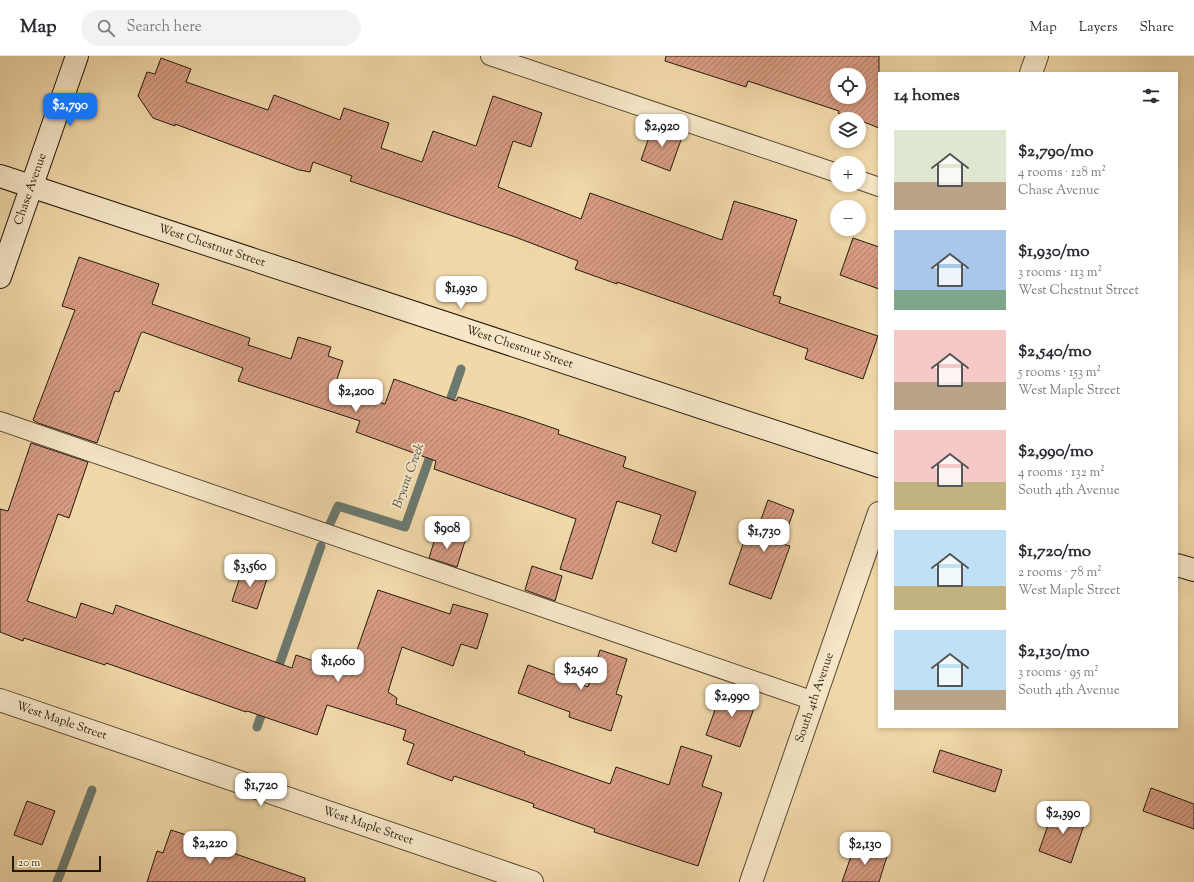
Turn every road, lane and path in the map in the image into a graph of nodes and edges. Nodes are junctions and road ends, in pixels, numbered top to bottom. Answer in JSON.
{"nodes":[{"id":1,"x":77,"y":56,"type":"edge"},
{"id":2,"x":490,"y":56,"type":"edge"},
{"id":3,"x":1037,"y":56,"type":"edge"},
{"id":4,"x":1031,"y":72,"type":"edge"},
{"id":5,"x":830,"y":171,"type":"edge"},
{"id":6,"x":0,"y":176,"type":"edge"},
{"id":7,"x":866,"y":182,"type":"edge"},
{"id":8,"x":32,"y":186,"type":"junction"},
{"id":9,"x":878,"y":187,"type":"edge"},
{"id":10,"x":0,"y":277,"type":"edge"},
{"id":11,"x":0,"y":421,"type":"edge"},
{"id":12,"x":878,"y":466,"type":"edge"},
{"id":13,"x":878,"y":516,"type":"edge"},
{"id":14,"x":1178,"y":565,"type":"edge"},
{"id":15,"x":1194,"y":570,"type":"edge"},
{"id":16,"x":0,"y":700,"type":"edge"},
{"id":17,"x":814,"y":701,"type":"junction"},
{"id":18,"x":532,"y":882,"type":"edge"},
{"id":19,"x":751,"y":882,"type":"edge"}],
"edges":[{"from":1,"to":8,"type":"street","name":"Chase Avenue"},
{"from":2,"to":5,"type":"lane"},
{"from":3,"to":4,"type":"street"},
{"from":6,"to":8,"type":"street","name":"West Chestnut Street"},
{"from":7,"to":9,"type":"lane"},
{"from":8,"to":10,"type":"street","name":"Chase Avenue"},
{"from":8,"to":12,"type":"street","name":"West Chestnut Street"},
{"from":11,"to":17,"type":"lane"},
{"from":13,"to":17,"type":"street","name":"South 4th Avenue"},
{"from":14,"to":15,"type":"street"},
{"from":16,"to":18,"type":"street","name":"West Maple Street"},
{"from":17,"to":19,"type":"street","name":"South 4th Avenue"}]}
